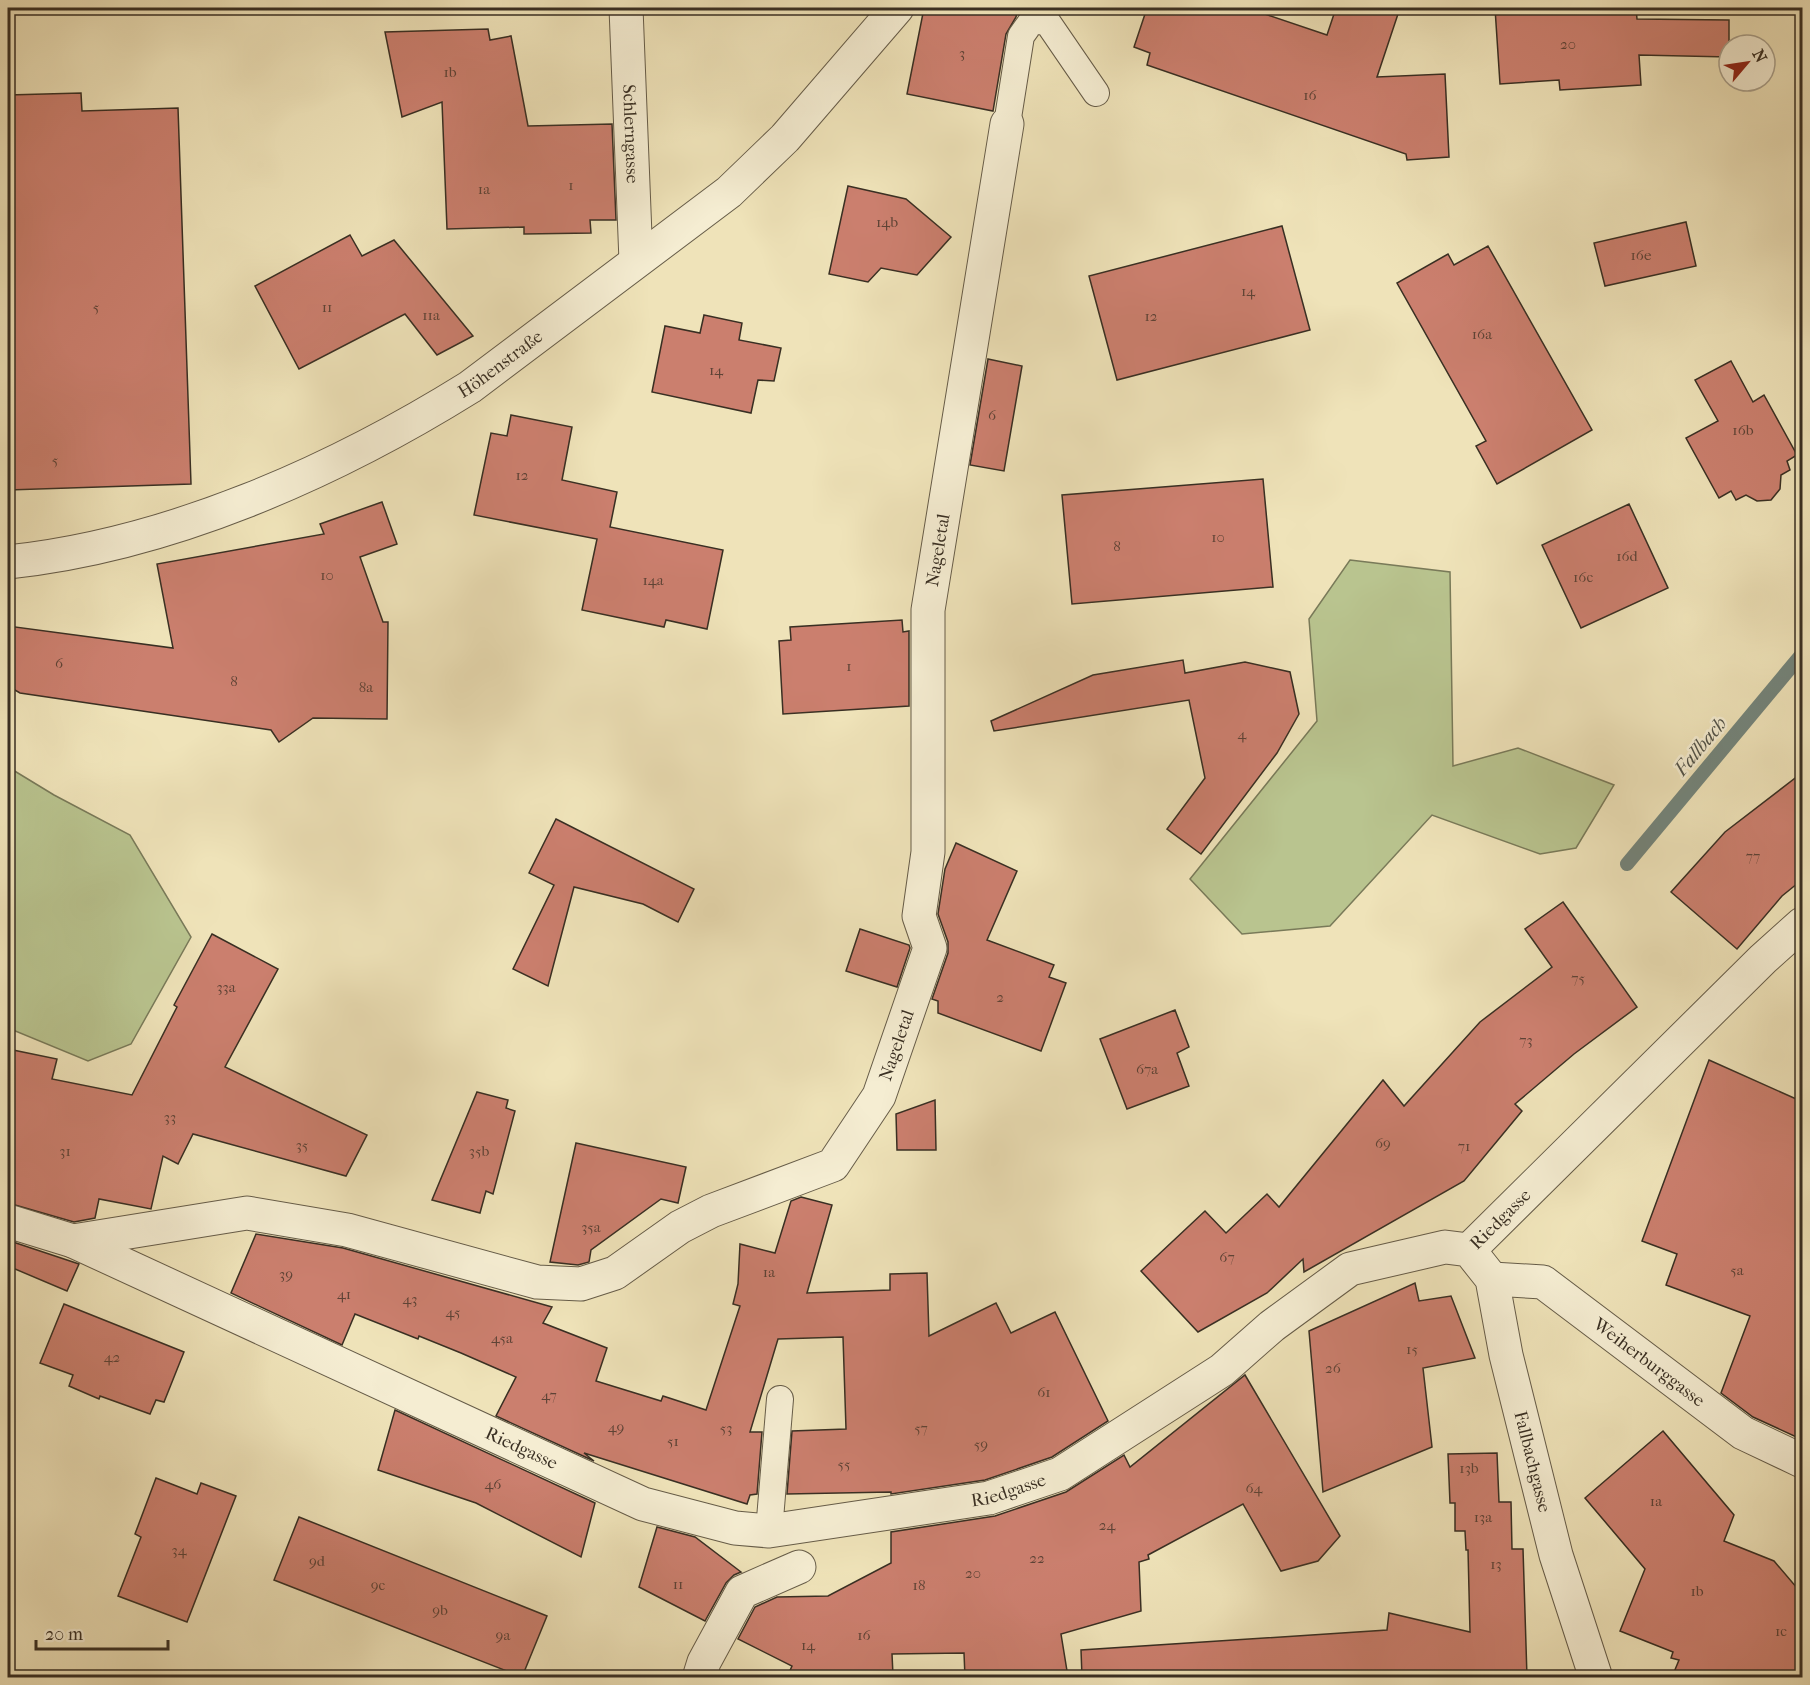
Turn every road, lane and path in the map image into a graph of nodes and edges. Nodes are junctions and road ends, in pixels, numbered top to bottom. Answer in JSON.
{"nodes":[{"id":1,"x":626,"y":8,"type":"edge"},
{"id":2,"x":897,"y":8,"type":"edge"},
{"id":3,"x":1096,"y":93,"type":"dead end"},
{"id":4,"x":1007,"y":123,"type":"joint"},
{"id":5,"x":636,"y":261,"type":"junction"},
{"id":6,"x":8,"y":562,"type":"edge"},
{"id":7,"x":1803,"y":924,"type":"edge"},
{"id":8,"x":833,"y":1165,"type":"joint"},
{"id":9,"x":8,"y":1221,"type":"edge"},
{"id":10,"x":73,"y":1241,"type":"junction"},
{"id":11,"x":1469,"y":1250,"type":"junction"},
{"id":12,"x":1492,"y":1280,"type":"junction"},
{"id":13,"x":780,"y":1399,"type":"dead end"},
{"id":14,"x":1803,"y":1461,"type":"edge"},
{"id":15,"x":769,"y":1531,"type":"junction"},
{"id":16,"x":799,"y":1567,"type":"dead end"},
{"id":17,"x":699,"y":1677,"type":"edge"},
{"id":18,"x":1596,"y":1677,"type":"edge"}],
"edges":[{"from":1,"to":5,"type":"street","name":"Schlerngasse"},
{"from":2,"to":5,"type":"street","name":"Höhenstraße"},
{"from":3,"to":4,"type":"lane","name":"Nageletal"},
{"from":4,"to":8,"type":"street","name":"Nageletal"},
{"from":5,"to":6,"type":"street","name":"Höhenstraße"},
{"from":7,"to":11,"type":"street","name":"Riedgasse"},
{"from":8,"to":10,"type":"street","name":"Riedgasse"},
{"from":9,"to":10,"type":"street","name":"Riedgasse"},
{"from":10,"to":15,"type":"street","name":"Riedgasse"},
{"from":11,"to":12,"type":"street","name":"Fallbachgasse"},
{"from":11,"to":15,"type":"street","name":"Riedgasse"},
{"from":12,"to":14,"type":"street","name":"Weiherburggasse"},
{"from":12,"to":18,"type":"street","name":"Fallbachgasse"},
{"from":13,"to":15,"type":"lane"},
{"from":16,"to":17,"type":"street"}]}
